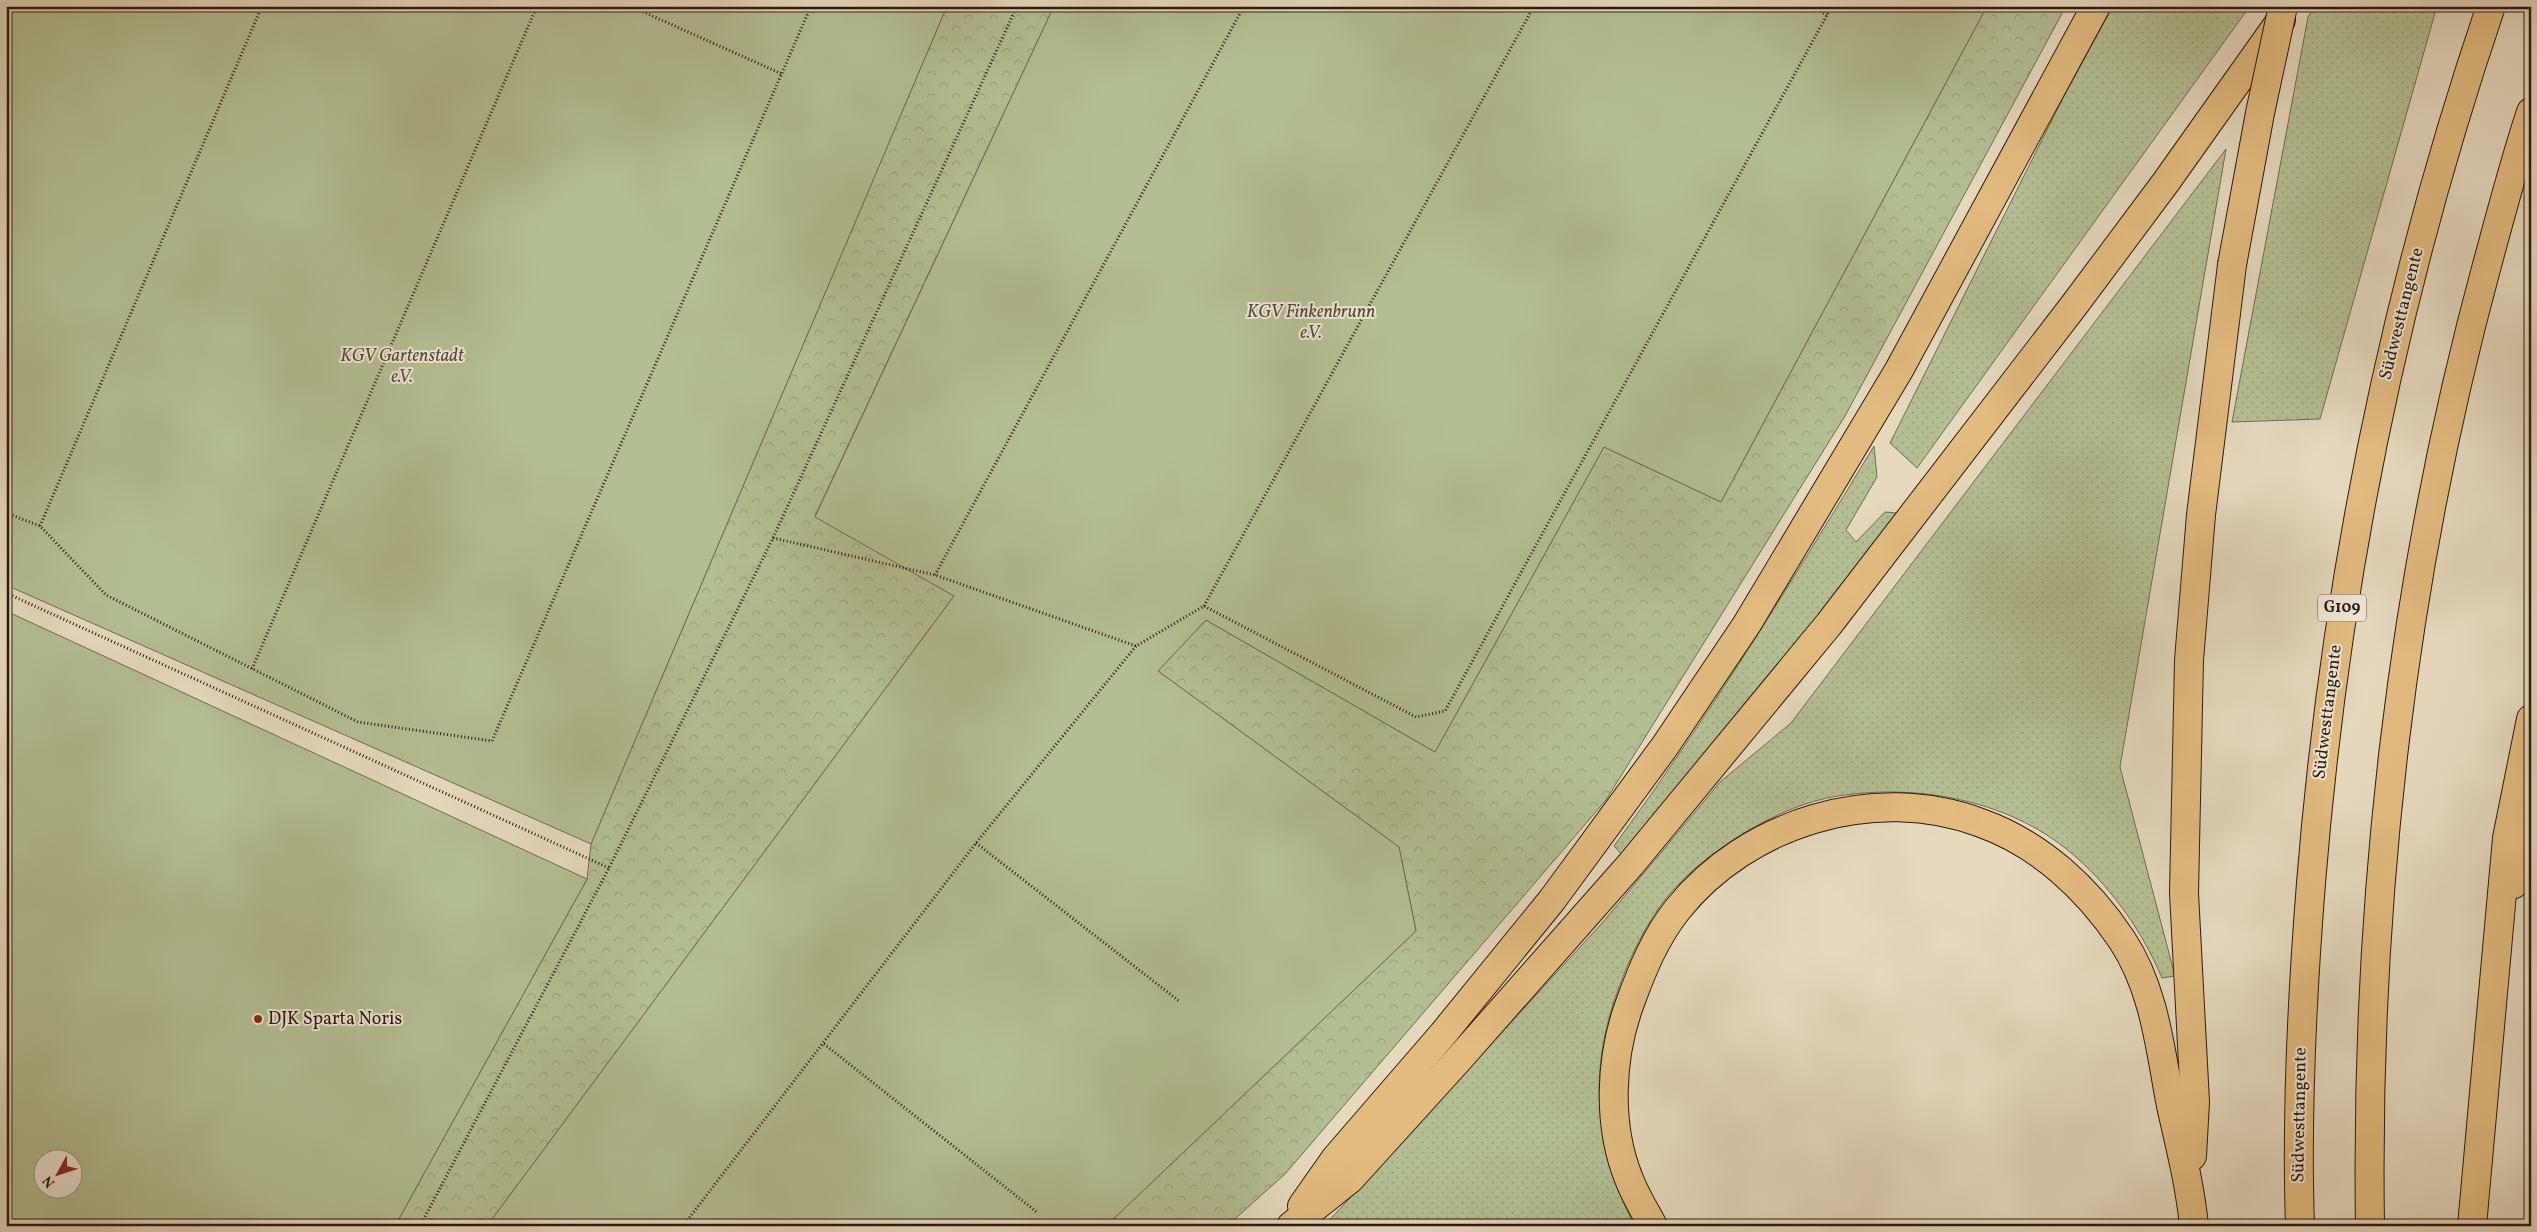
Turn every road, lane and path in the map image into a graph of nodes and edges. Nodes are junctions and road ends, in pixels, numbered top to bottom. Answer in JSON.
{"nodes":[{"id":1,"x":262,"y":6,"type":"edge"},
{"id":2,"x":537,"y":6,"type":"edge"},
{"id":3,"x":630,"y":6,"type":"edge"},
{"id":4,"x":811,"y":6,"type":"edge"},
{"id":5,"x":1018,"y":6,"type":"edge"},
{"id":6,"x":1244,"y":6,"type":"edge"},
{"id":7,"x":1534,"y":6,"type":"edge"},
{"id":8,"x":1811,"y":6,"type":"edge"},
{"id":9,"x":1832,"y":6,"type":"edge"},
{"id":10,"x":2096,"y":6,"type":"edge"},
{"id":11,"x":2283,"y":6,"type":"edge"},
{"id":12,"x":2290,"y":6,"type":"edge"},
{"id":13,"x":2491,"y":6,"type":"edge"},
{"id":14,"x":1827,"y":15,"type":"junction"},
{"id":15,"x":782,"y":74,"type":"junction"},
{"id":16,"x":2531,"y":112,"type":"edge"},
{"id":17,"x":6,"y":513,"type":"edge"},
{"id":18,"x":40,"y":526,"type":"junction"},
{"id":19,"x":772,"y":538,"type":"junction"},
{"id":20,"x":935,"y":575,"type":"junction"},
{"id":21,"x":6,"y":593,"type":"edge"},
{"id":22,"x":1204,"y":606,"type":"junction"},
{"id":23,"x":1136,"y":646,"type":"junction"},
{"id":24,"x":252,"y":669,"type":"junction"},
{"id":25,"x":2531,"y":718,"type":"edge"},
{"id":26,"x":2531,"y":832,"type":"edge"},
{"id":27,"x":976,"y":843,"type":"junction"},
{"id":28,"x":609,"y":868,"type":"junction"},
{"id":29,"x":2499,"y":928,"type":"junction"},
{"id":30,"x":1179,"y":1002,"type":"dead end"},
{"id":31,"x":824,"y":1044,"type":"junction"},
{"id":32,"x":2190,"y":1187,"type":"junction"},
{"id":33,"x":1038,"y":1213,"type":"dead end"},
{"id":34,"x":420,"y":1226,"type":"edge"},
{"id":35,"x":683,"y":1226,"type":"edge"},
{"id":36,"x":1290,"y":1226,"type":"edge"},
{"id":37,"x":1653,"y":1226,"type":"edge"},
{"id":38,"x":2194,"y":1226,"type":"edge"},
{"id":39,"x":2300,"y":1226,"type":"edge"},
{"id":40,"x":2370,"y":1226,"type":"edge"},
{"id":41,"x":2472,"y":1226,"type":"edge"}],
"edges":[{"from":1,"to":18,"type":"path"},
{"from":2,"to":24,"type":"path"},
{"from":3,"to":15,"type":"path"},
{"from":4,"to":15,"type":"path"},
{"from":5,"to":19,"type":"path"},
{"from":6,"to":20,"type":"path"},
{"from":7,"to":22,"type":"path"},
{"from":8,"to":14,"type":"path"},
{"from":9,"to":14,"type":"path"},
{"from":10,"to":36,"type":"highway"},
{"from":11,"to":32,"type":"highway","bridge":true},
{"from":12,"to":36,"type":"highway"},
{"from":13,"to":39,"type":"highway","name":"Südwesttangente","number":"G109"},
{"from":14,"to":22,"type":"path"},
{"from":15,"to":24,"type":"path"},
{"from":16,"to":40,"type":"highway"},
{"from":17,"to":18,"type":"path"},
{"from":18,"to":24,"type":"path"},
{"from":19,"to":20,"type":"path"},
{"from":19,"to":28,"type":"path"},
{"from":20,"to":23,"type":"path"},
{"from":21,"to":28,"type":"path"},
{"from":22,"to":23,"type":"path"},
{"from":23,"to":27,"type":"path"},
{"from":25,"to":29,"type":"highway"},
{"from":26,"to":29,"type":"highway"},
{"from":27,"to":30,"type":"path"},
{"from":27,"to":31,"type":"path"},
{"from":28,"to":34,"type":"path"},
{"from":29,"to":41,"type":"highway"},
{"from":31,"to":33,"type":"path"},
{"from":31,"to":35,"type":"path"},
{"from":32,"to":37,"type":"highway"},
{"from":32,"to":38,"type":"highway"}]}
